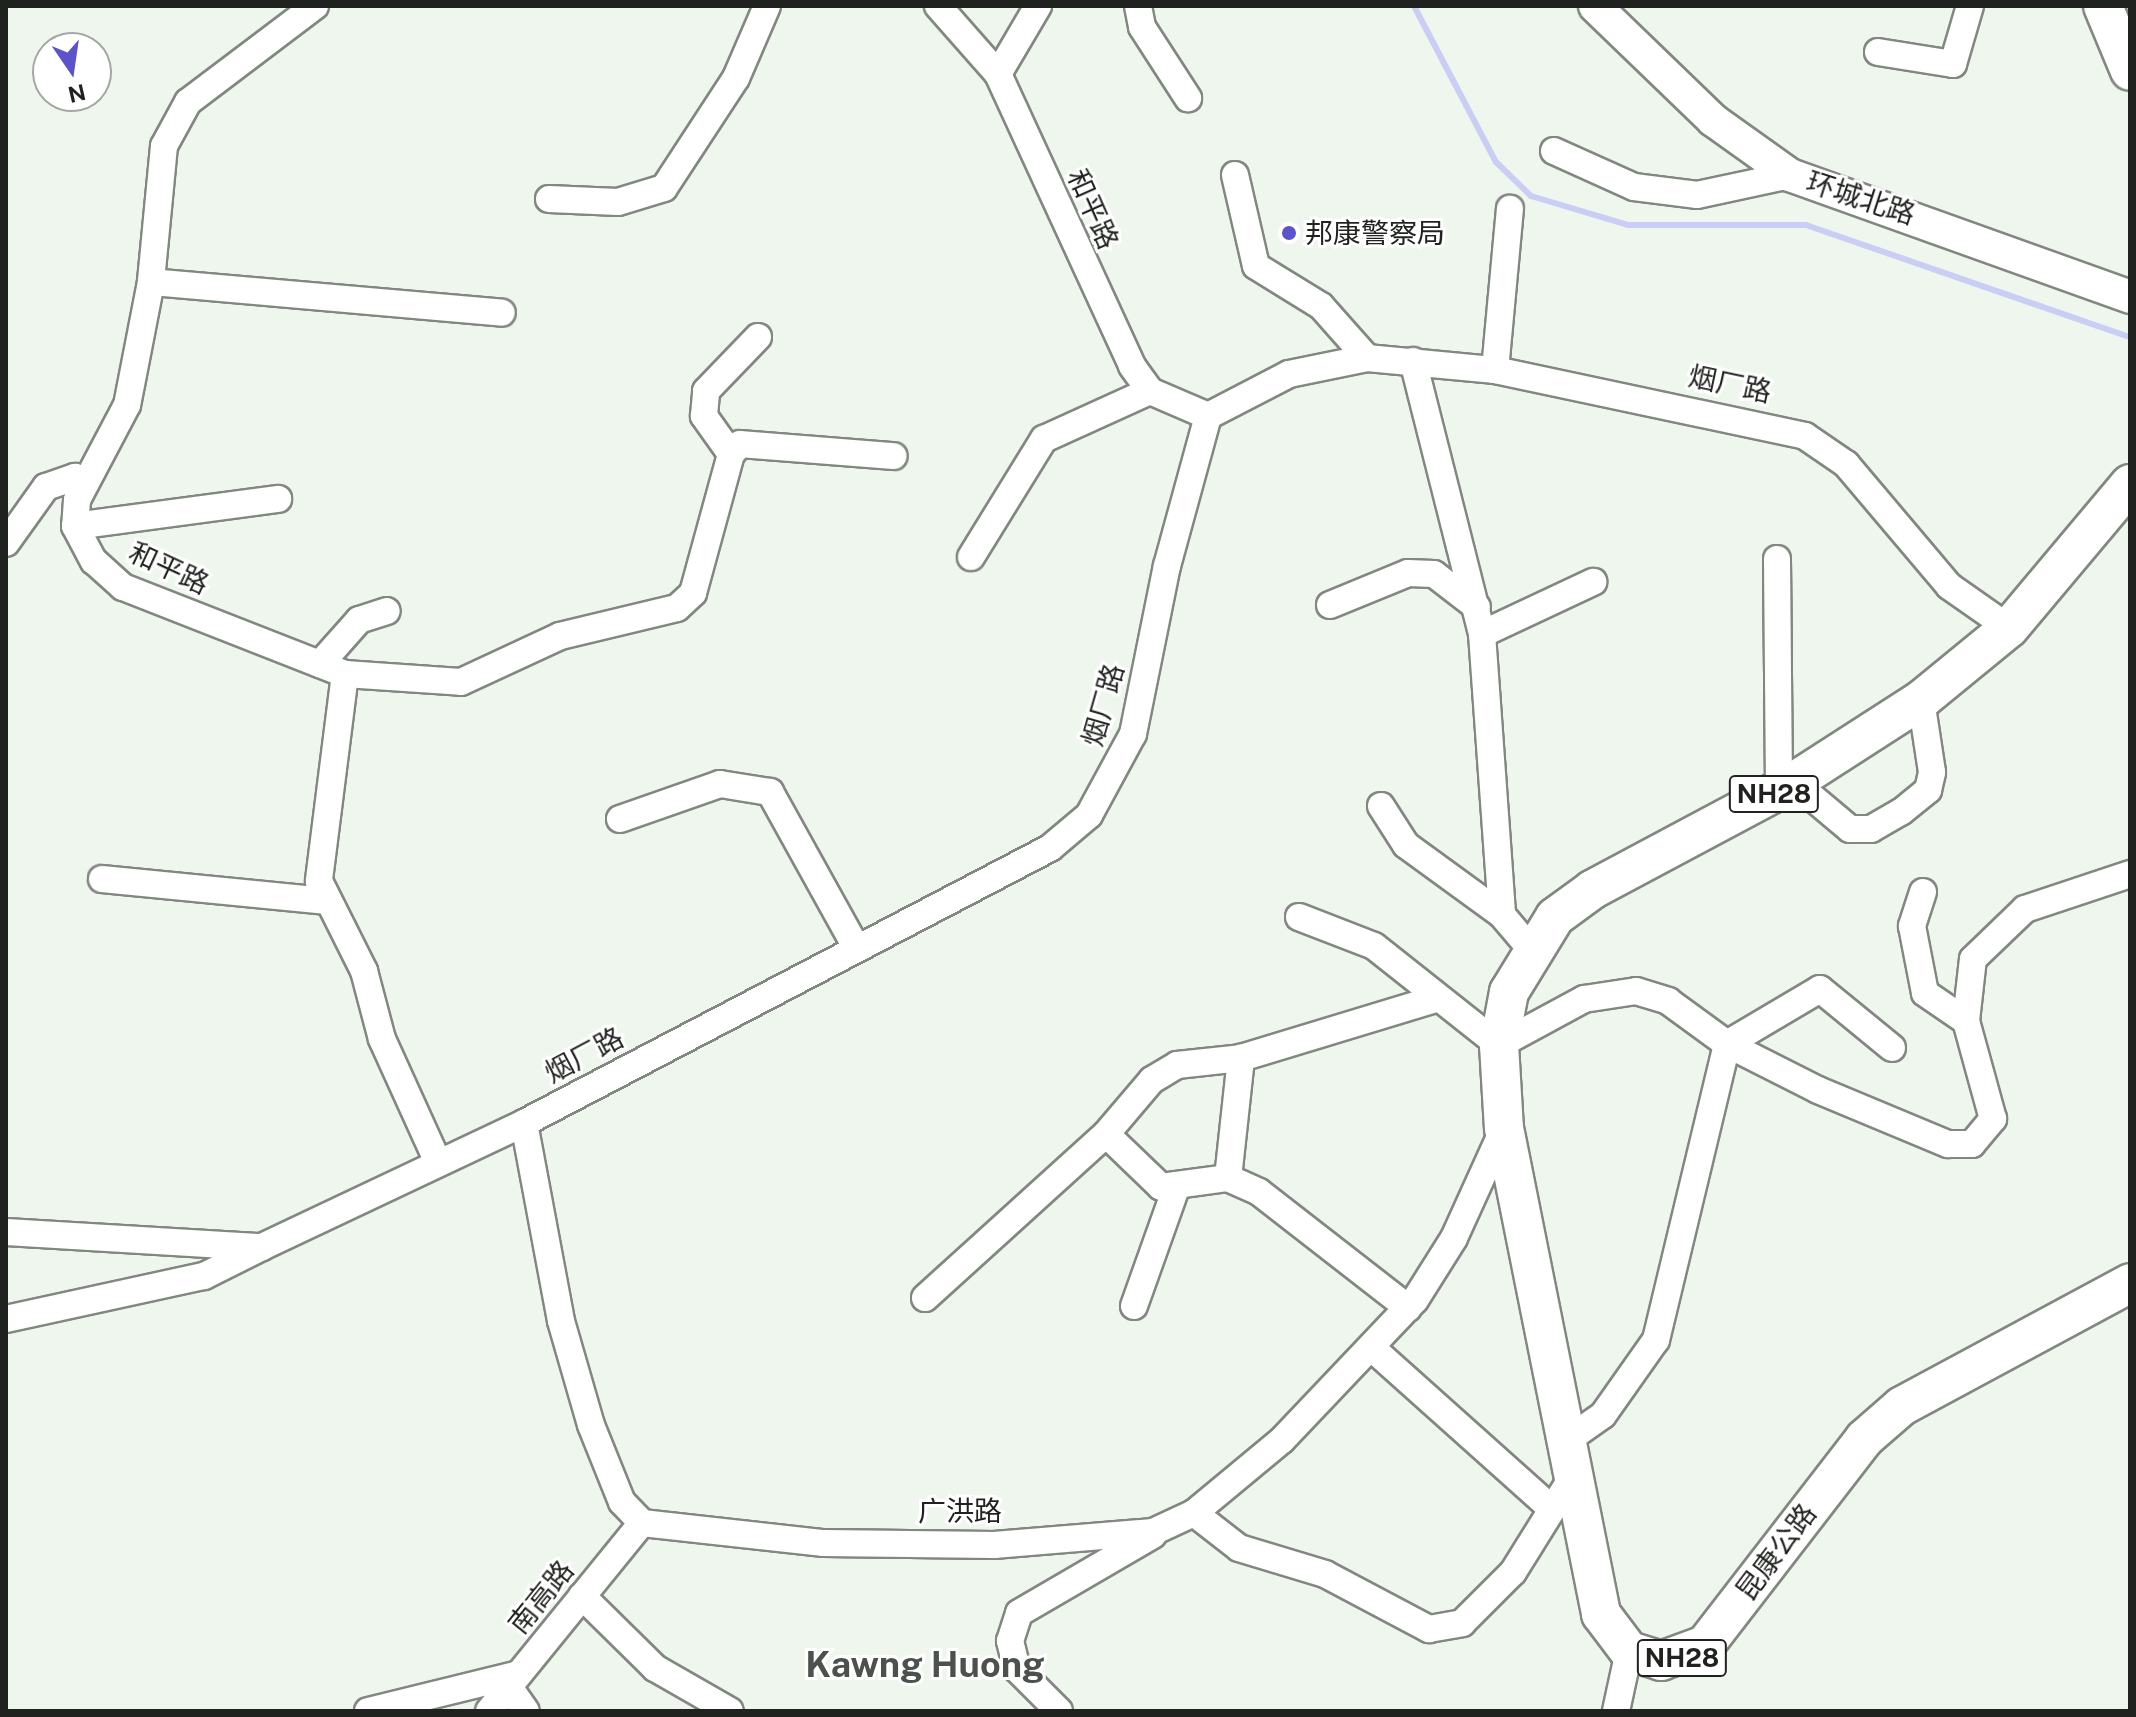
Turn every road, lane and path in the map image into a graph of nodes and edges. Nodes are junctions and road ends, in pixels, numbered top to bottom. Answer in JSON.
{"nodes":[{"id":1,"x":315,"y":6,"type":"edge"},
{"id":2,"x":767,"y":6,"type":"edge"},
{"id":3,"x":1038,"y":6,"type":"edge"},
{"id":4,"x":1138,"y":6,"type":"edge"},
{"id":5,"x":1595,"y":6,"type":"edge"},
{"id":6,"x":1970,"y":6,"type":"edge"},
{"id":7,"x":2103,"y":6,"type":"edge"},
{"id":8,"x":956,"y":11,"type":"edge"},
{"id":9,"x":1878,"y":52,"type":"dead end"},
{"id":10,"x":2130,"y":71,"type":"edge"},
{"id":11,"x":998,"y":74,"type":"junction"},
{"id":12,"x":1188,"y":98,"type":"dead end"},
{"id":13,"x":1554,"y":151,"type":"dead end"},
{"id":14,"x":1235,"y":175,"type":"dead end"},
{"id":15,"x":1790,"y":175,"type":"junction"},
{"id":16,"x":549,"y":199,"type":"dead end"},
{"id":17,"x":1510,"y":209,"type":"dead end"},
{"id":18,"x":151,"y":282,"type":"junction"},
{"id":19,"x":2130,"y":297,"type":"edge"},
{"id":20,"x":502,"y":313,"type":"dead end"},
{"id":21,"x":758,"y":337,"type":"dead end"},
{"id":22,"x":1367,"y":358,"type":"junction"},
{"id":23,"x":1413,"y":361,"type":"junction"},
{"id":24,"x":1495,"y":370,"type":"junction"},
{"id":25,"x":1150,"y":391,"type":"junction"},
{"id":26,"x":1208,"y":416,"type":"junction"},
{"id":27,"x":731,"y":454,"type":"junction"},
{"id":28,"x":894,"y":456,"type":"dead end"},
{"id":29,"x":86,"y":482,"type":"junction"},
{"id":30,"x":2130,"y":484,"type":"edge"},
{"id":31,"x":278,"y":499,"type":"dead end"},
{"id":32,"x":75,"y":526,"type":"junction"},
{"id":33,"x":6,"y":543,"type":"edge"},
{"id":34,"x":971,"y":557,"type":"dead end"},
{"id":35,"x":1777,"y":559,"type":"dead end"},
{"id":36,"x":1593,"y":582,"type":"dead end"},
{"id":37,"x":1330,"y":605,"type":"dead end"},
{"id":38,"x":1477,"y":607,"type":"junction"},
{"id":39,"x":387,"y":611,"type":"dead end"},
{"id":40,"x":2009,"y":628,"type":"junction"},
{"id":41,"x":1482,"y":634,"type":"junction"},
{"id":42,"x":320,"y":664,"type":"junction"},
{"id":43,"x":345,"y":674,"type":"junction"},
{"id":44,"x":1921,"y":700,"type":"junction"},
{"id":45,"x":1787,"y":787,"type":"junction"},
{"id":46,"x":1381,"y":806,"type":"dead end"},
{"id":47,"x":620,"y":819,"type":"dead end"},
{"id":48,"x":2130,"y":874,"type":"edge"},
{"id":49,"x":102,"y":879,"type":"dead end"},
{"id":50,"x":1923,"y":892,"type":"dead end"},
{"id":51,"x":325,"y":901,"type":"junction"},
{"id":52,"x":1502,"y":915,"type":"junction"},
{"id":53,"x":1299,"y":917,"type":"dead end"},
{"id":54,"x":1530,"y":948,"type":"junction"},
{"id":55,"x":857,"y":949,"type":"junction"},
{"id":56,"x":1435,"y":999,"type":"junction"},
{"id":57,"x":1966,"y":1021,"type":"junction"},
{"id":58,"x":1727,"y":1044,"type":"junction"},
{"id":59,"x":1499,"y":1045,"type":"junction"},
{"id":60,"x":1892,"y":1048,"type":"dead end"},
{"id":61,"x":1241,"y":1058,"type":"junction"},
{"id":62,"x":524,"y":1123,"type":"junction"},
{"id":63,"x":1504,"y":1128,"type":"junction"},
{"id":64,"x":1106,"y":1134,"type":"junction"},
{"id":65,"x":437,"y":1160,"type":"junction"},
{"id":66,"x":1228,"y":1178,"type":"junction"},
{"id":67,"x":1176,"y":1188,"type":"junction"},
{"id":68,"x":6,"y":1232,"type":"edge"},
{"id":69,"x":262,"y":1247,"type":"junction"},
{"id":70,"x":2129,"y":1286,"type":"edge"},
{"id":71,"x":925,"y":1298,"type":"dead end"},
{"id":72,"x":1134,"y":1306,"type":"dead end"},
{"id":73,"x":1408,"y":1308,"type":"junction"},
{"id":74,"x":6,"y":1319,"type":"edge"},
{"id":75,"x":1373,"y":1349,"type":"junction"},
{"id":76,"x":1570,"y":1458,"type":"junction"},
{"id":77,"x":1552,"y":1509,"type":"junction"},
{"id":78,"x":1194,"y":1513,"type":"junction"},
{"id":79,"x":642,"y":1523,"type":"junction"},
{"id":80,"x":1163,"y":1529,"type":"junction"},
{"id":81,"x":582,"y":1596,"type":"junction"},
{"id":82,"x":1629,"y":1651,"type":"junction"},
{"id":83,"x":514,"y":1680,"type":"junction"},
{"id":84,"x":368,"y":1711,"type":"edge"},
{"id":85,"x":489,"y":1711,"type":"edge"},
{"id":86,"x":526,"y":1711,"type":"edge"},
{"id":87,"x":730,"y":1711,"type":"edge"},
{"id":88,"x":1059,"y":1711,"type":"edge"},
{"id":89,"x":1616,"y":1711,"type":"edge"}],
"edges":[{"from":1,"to":18,"type":"street"},
{"from":2,"to":16,"type":"street"},
{"from":3,"to":11,"type":"street"},
{"from":4,"to":12,"type":"street"},
{"from":5,"to":15,"type":"main road","name":"环城北路"},
{"from":6,"to":9,"type":"street"},
{"from":7,"to":10,"type":"highway"},
{"from":8,"to":11,"type":"street","name":"和平路"},
{"from":11,"to":25,"type":"street","name":"和平路"},
{"from":13,"to":15,"type":"street"},
{"from":14,"to":22,"type":"street"},
{"from":15,"to":19,"type":"main road","name":"环城北路"},
{"from":17,"to":24,"type":"street"},
{"from":18,"to":20,"type":"street"},
{"from":18,"to":29,"type":"street"},
{"from":21,"to":27,"type":"street"},
{"from":22,"to":23,"type":"street","name":"烟厂路"},
{"from":22,"to":26,"type":"street","name":"烟厂路"},
{"from":23,"to":24,"type":"street","name":"烟厂路"},
{"from":23,"to":38,"type":"street"},
{"from":24,"to":40,"type":"street","name":"烟厂路"},
{"from":25,"to":26,"type":"street"},
{"from":25,"to":34,"type":"street"},
{"from":26,"to":55,"type":"street","name":"烟厂路"},
{"from":27,"to":28,"type":"street"},
{"from":27,"to":43,"type":"street","name":"和平路"},
{"from":29,"to":32,"type":"street"},
{"from":29,"to":33,"type":"street"},
{"from":30,"to":40,"type":"highway","number":"NH28"},
{"from":31,"to":32,"type":"street"},
{"from":32,"to":42,"type":"street","name":"和平路"},
{"from":35,"to":45,"type":"street"},
{"from":36,"to":41,"type":"street"},
{"from":37,"to":38,"type":"street"},
{"from":38,"to":41,"type":"street"},
{"from":39,"to":42,"type":"street"},
{"from":40,"to":44,"type":"highway","number":"NH28"},
{"from":41,"to":52,"type":"street"},
{"from":42,"to":43,"type":"street","name":"和平路"},
{"from":43,"to":51,"type":"street"},
{"from":44,"to":45,"type":"highway","number":"NH28"},
{"from":44,"to":45,"type":"street"},
{"from":45,"to":54,"type":"highway","number":"NH28"},
{"from":46,"to":52,"type":"street"},
{"from":47,"to":55,"type":"street"},
{"from":48,"to":57,"type":"street"},
{"from":49,"to":51,"type":"street"},
{"from":50,"to":57,"type":"street"},
{"from":51,"to":65,"type":"street"},
{"from":52,"to":54,"type":"street"},
{"from":53,"to":56,"type":"street"},
{"from":54,"to":59,"type":"highway","number":"NH28"},
{"from":55,"to":62,"type":"street","name":"烟厂路"},
{"from":56,"to":59,"type":"street"},
{"from":56,"to":61,"type":"street"},
{"from":57,"to":58,"type":"street"},
{"from":58,"to":59,"type":"street"},
{"from":58,"to":60,"type":"street"},
{"from":58,"to":76,"type":"street"},
{"from":59,"to":63,"type":"highway","number":"NH28"},
{"from":61,"to":64,"type":"street"},
{"from":61,"to":66,"type":"street"},
{"from":62,"to":65,"type":"street","name":"烟厂路"},
{"from":62,"to":79,"type":"street"},
{"from":63,"to":73,"type":"street","name":"广洪路"},
{"from":63,"to":76,"type":"highway","number":"NH28"},
{"from":64,"to":67,"type":"street"},
{"from":64,"to":71,"type":"street"},
{"from":65,"to":69,"type":"street","name":"烟厂路"},
{"from":66,"to":67,"type":"street"},
{"from":66,"to":73,"type":"street"},
{"from":67,"to":72,"type":"street"},
{"from":68,"to":69,"type":"street","name":"烟厂路"},
{"from":69,"to":74,"type":"street"},
{"from":70,"to":82,"type":"highway","name":"昆康公路","number":"NH28"},
{"from":73,"to":75,"type":"street","name":"广洪路"},
{"from":75,"to":77,"type":"street"},
{"from":75,"to":78,"type":"street","name":"广洪路"},
{"from":76,"to":77,"type":"street"},
{"from":76,"to":82,"type":"highway","number":"NH28"},
{"from":77,"to":78,"type":"street"},
{"from":78,"to":80,"type":"street","name":"广洪路"},
{"from":79,"to":80,"type":"street","name":"广洪路"},
{"from":79,"to":81,"type":"street","name":"南高路"},
{"from":80,"to":88,"type":"street"},
{"from":81,"to":83,"type":"street","name":"南高路"},
{"from":81,"to":87,"type":"street"},
{"from":82,"to":89,"type":"street"},
{"from":83,"to":84,"type":"street"},
{"from":83,"to":85,"type":"street","name":"南高路"},
{"from":83,"to":86,"type":"street"}]}
